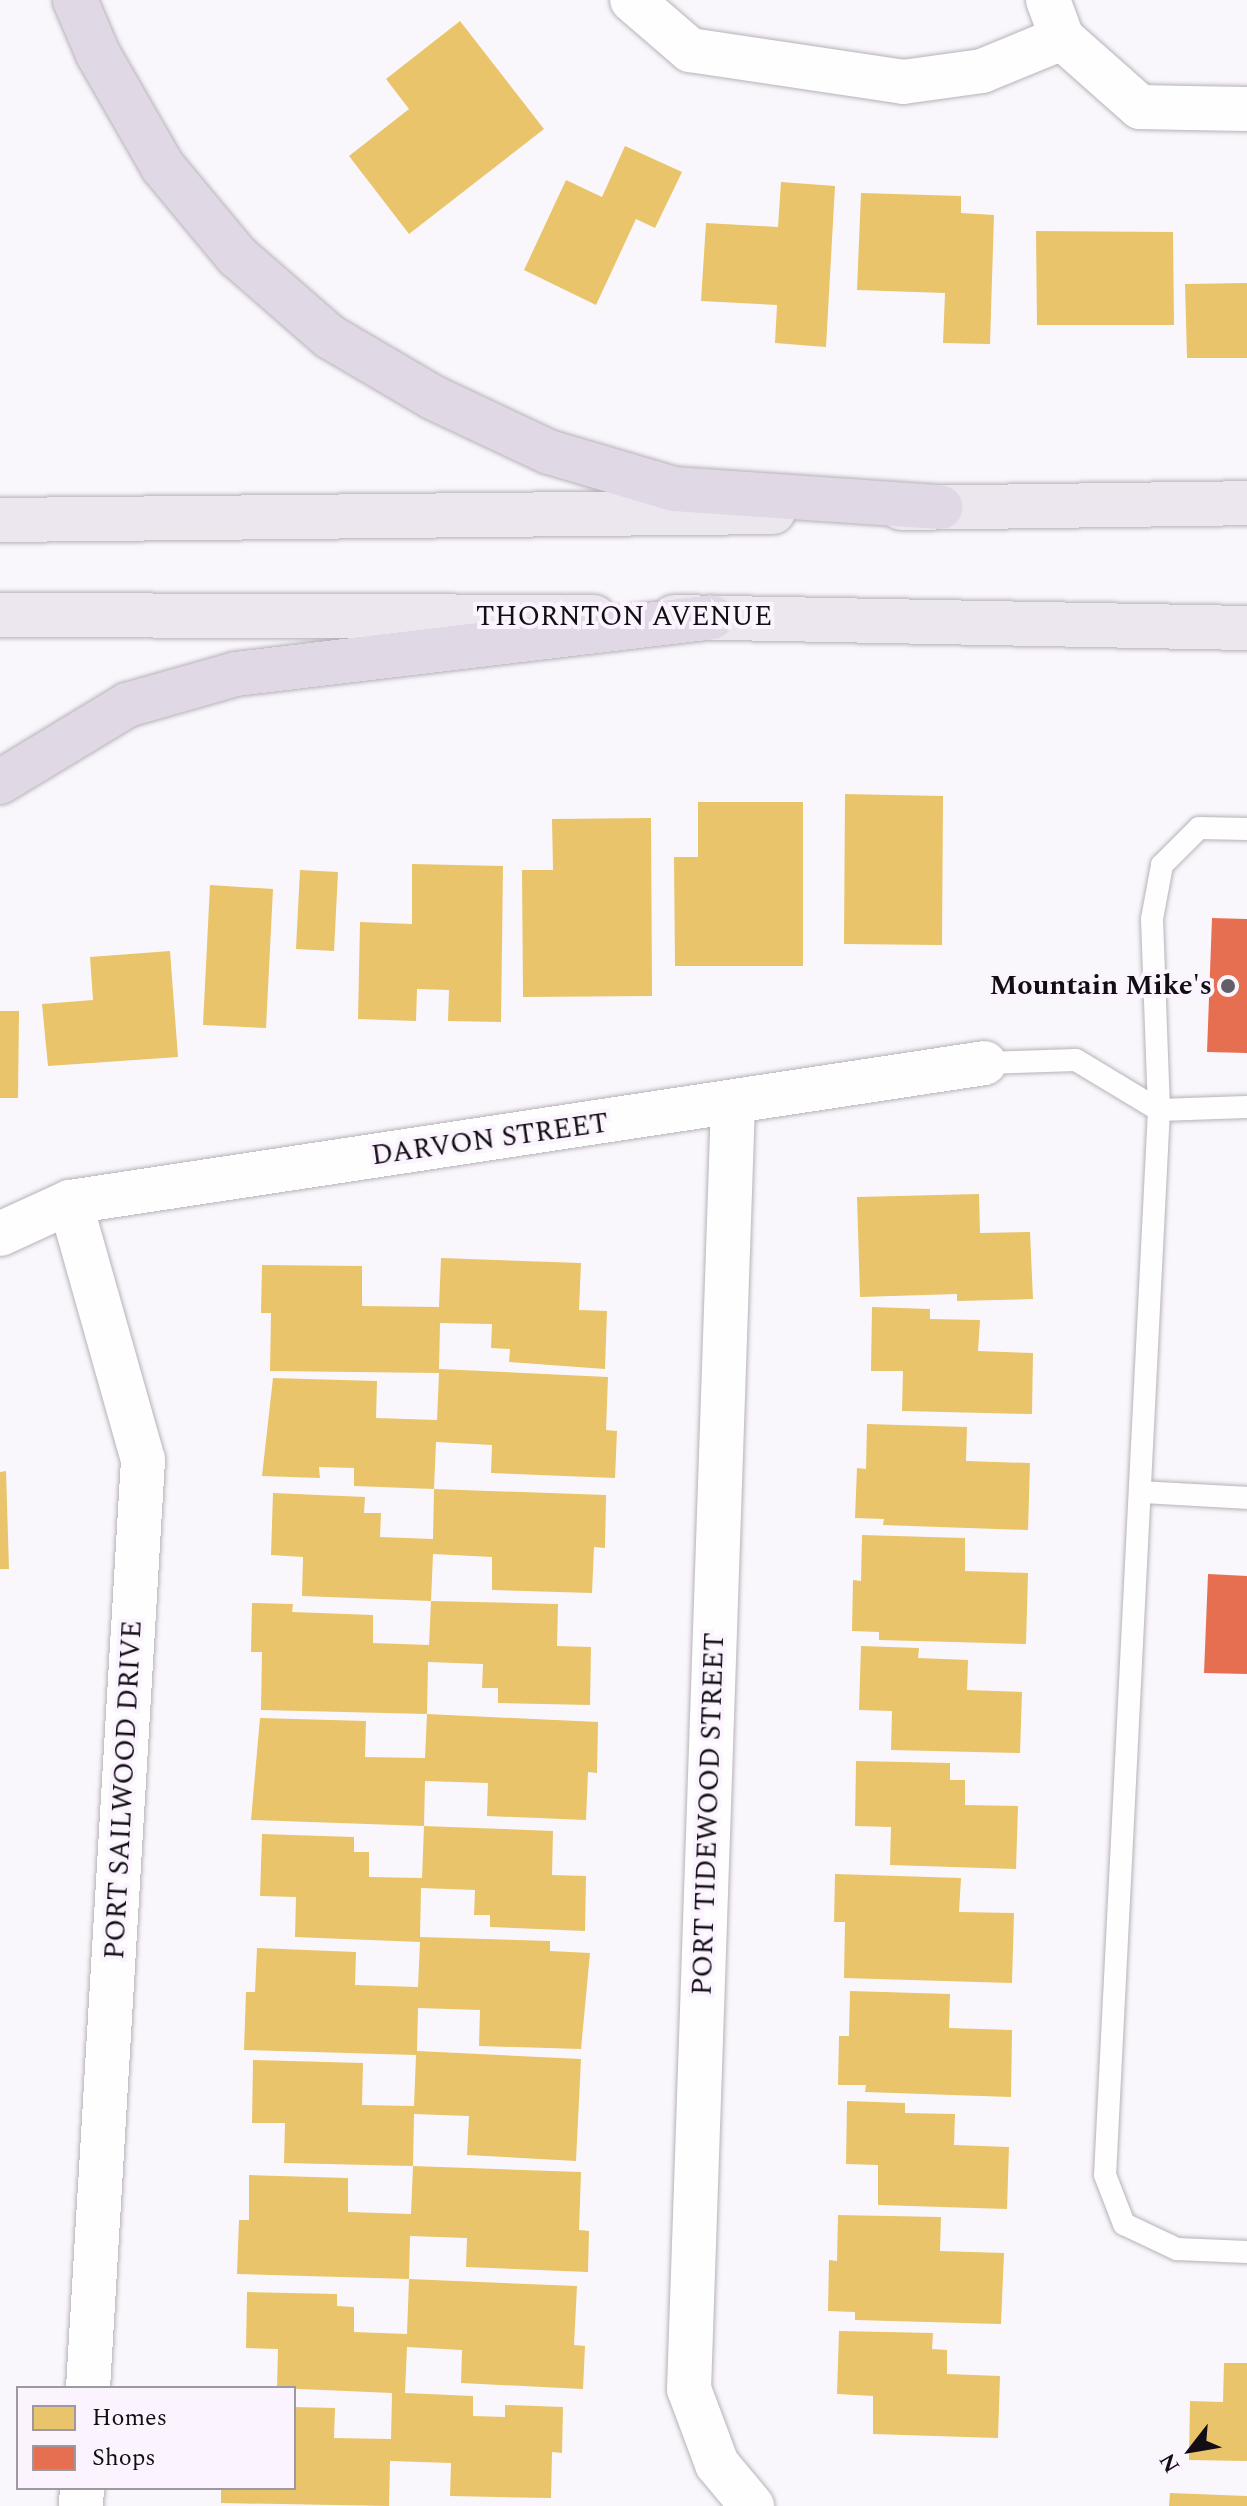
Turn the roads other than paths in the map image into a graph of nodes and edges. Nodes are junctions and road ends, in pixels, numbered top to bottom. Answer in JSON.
{"nodes":[{"id":1,"x":75,"y":0,"type":"edge"},
{"id":2,"x":632,"y":0,"type":"edge"},
{"id":3,"x":1055,"y":19,"type":"edge"},
{"id":4,"x":1247,"y":109,"type":"edge"},
{"id":5,"x":1247,"y":503,"type":"edge"},
{"id":6,"x":940,"y":507,"type":"junction"},
{"id":7,"x":0,"y":520,"type":"edge"},
{"id":8,"x":0,"y":615,"type":"edge"},
{"id":9,"x":712,"y":617,"type":"junction"},
{"id":10,"x":1247,"y":628,"type":"edge"},
{"id":11,"x":0,"y":782,"type":"edge"},
{"id":12,"x":1247,"y":829,"type":"edge"},
{"id":13,"x":985,"y":1063,"type":"joint"},
{"id":14,"x":733,"y":1104,"type":"junction"},
{"id":15,"x":1247,"y":1107,"type":"edge"},
{"id":16,"x":1159,"y":1110,"type":"junction"},
{"id":17,"x":70,"y":1202,"type":"junction"},
{"id":18,"x":0,"y":1234,"type":"edge"},
{"id":19,"x":1141,"y":1492,"type":"junction"},
{"id":20,"x":1247,"y":1498,"type":"edge"},
{"id":21,"x":1247,"y":2252,"type":"edge"},
{"id":22,"x":88,"y":2386,"type":"edge"},
{"id":23,"x":752,"y":2506,"type":"edge"}],
"edges":[{"from":1,"to":6,"type":"highway"},
{"from":2,"to":3,"type":"street"},
{"from":3,"to":4,"type":"street"},
{"from":5,"to":6,"type":"main road"},
{"from":6,"to":7,"type":"main road"},
{"from":8,"to":9,"type":"main road","name":"THORNTON AVENUE"},
{"from":9,"to":10,"type":"main road","name":"THORNTON AVENUE"},
{"from":9,"to":11,"type":"highway"},
{"from":12,"to":16,"type":"lane"},
{"from":13,"to":14,"type":"street","name":"DARVON STREET"},
{"from":13,"to":16,"type":"lane"},
{"from":14,"to":17,"type":"street","name":"DARVON STREET"},
{"from":14,"to":23,"type":"street","name":"PORT TIDEWOOD STREET"},
{"from":15,"to":16,"type":"lane"},
{"from":16,"to":19,"type":"lane"},
{"from":17,"to":18,"type":"street","name":"DARVON STREET"},
{"from":17,"to":22,"type":"street","name":"PORT SAILWOOD DRIVE"},
{"from":19,"to":20,"type":"lane"},
{"from":19,"to":21,"type":"lane"}]}
